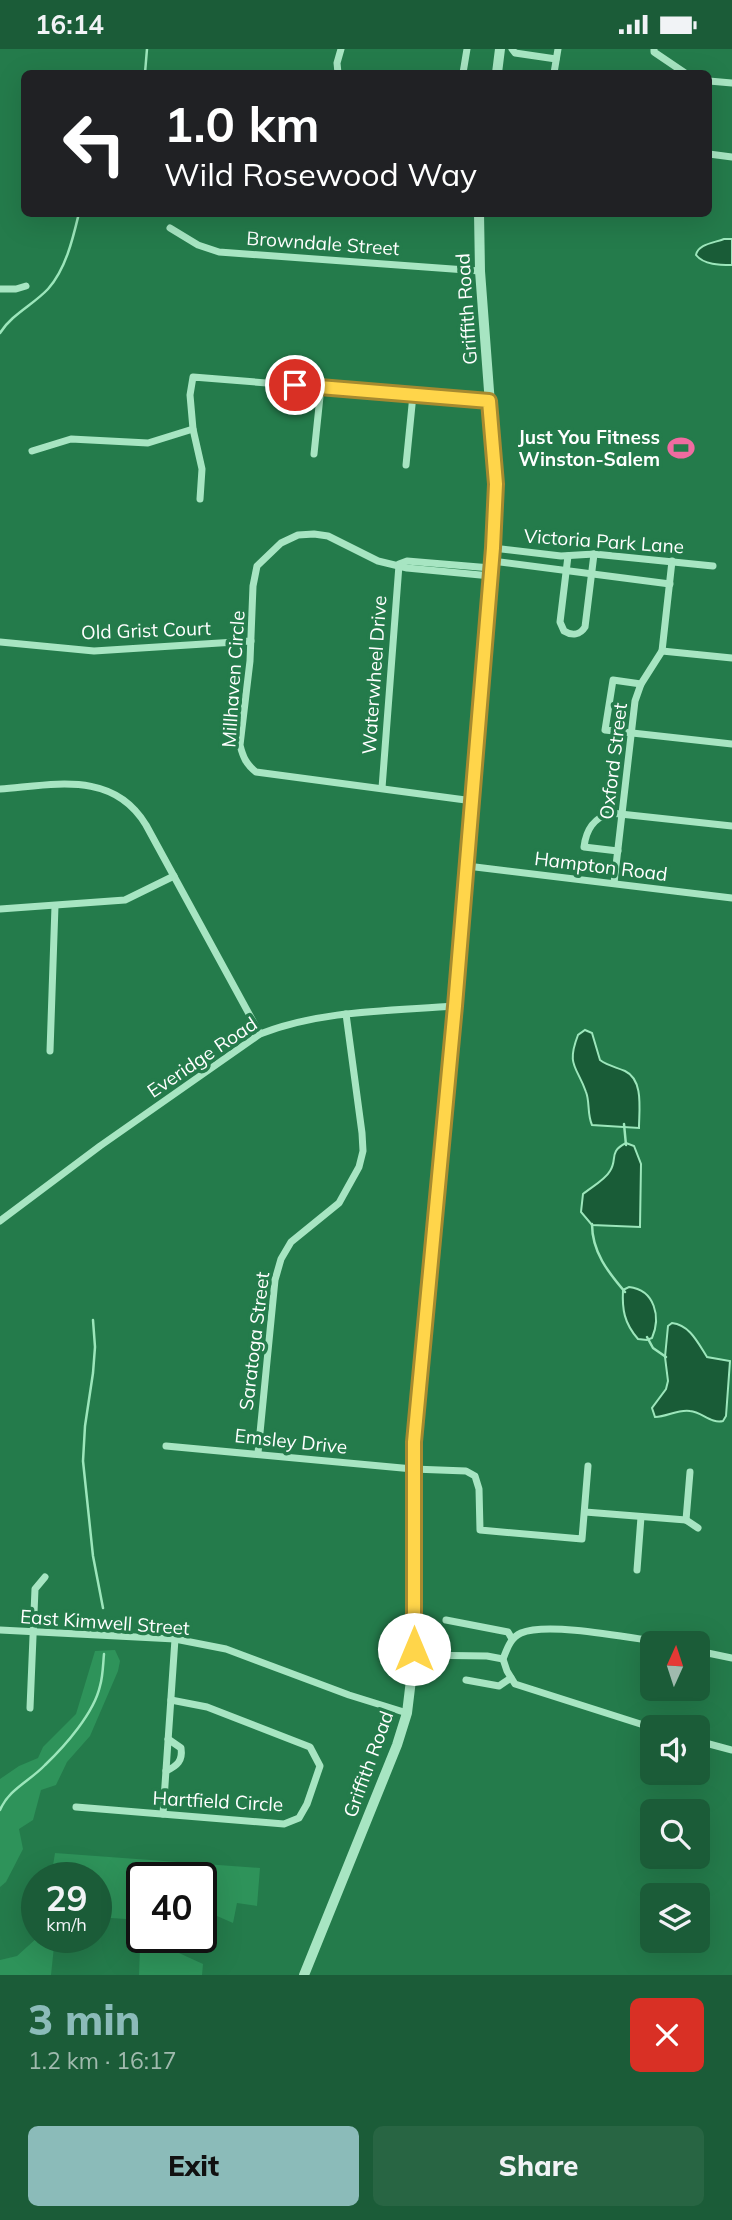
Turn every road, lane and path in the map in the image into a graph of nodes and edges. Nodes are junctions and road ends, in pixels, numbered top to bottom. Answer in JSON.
{"nodes":[{"id":1,"x":341,"y":49,"type":"edge"},
{"id":2,"x":467,"y":49,"type":"edge"},
{"id":3,"x":500,"y":49,"type":"edge"},
{"id":4,"x":512,"y":49,"type":"edge"},
{"id":5,"x":558,"y":49,"type":"edge"},
{"id":6,"x":654,"y":49,"type":"edge"},
{"id":7,"x":556,"y":59,"type":"junction"},
{"id":8,"x":338,"y":70,"type":"edge"},
{"id":9,"x":464,"y":70,"type":"edge"},
{"id":10,"x":496,"y":70,"type":"edge"},
{"id":11,"x":554,"y":70,"type":"edge"},
{"id":12,"x":680,"y":70,"type":"edge"},
{"id":13,"x":712,"y":81,"type":"edge"},
{"id":14,"x":732,"y":83,"type":"edge"},
{"id":15,"x":712,"y":154,"type":"edge"},
{"id":16,"x":732,"y":157,"type":"edge"},
{"id":17,"x":479,"y":217,"type":"edge"},
{"id":18,"x":170,"y":228,"type":"dead end"},
{"id":19,"x":480,"y":271,"type":"junction"},
{"id":20,"x":26,"y":286,"type":"dead end"},
{"id":21,"x":0,"y":289,"type":"edge"},
{"id":22,"x":321,"y":387,"type":"junction"},
{"id":23,"x":413,"y":395,"type":"junction"},
{"id":24,"x":489,"y":401,"type":"junction"},
{"id":25,"x":193,"y":429,"type":"junction"},
{"id":26,"x":32,"y":451,"type":"dead end"},
{"id":27,"x":314,"y":454,"type":"dead end"},
{"id":28,"x":405,"y":465,"type":"dead end"},
{"id":29,"x":201,"y":499,"type":"dead end"},
{"id":30,"x":493,"y":548,"type":"junction"},
{"id":31,"x":594,"y":554,"type":"junction"},
{"id":32,"x":568,"y":556,"type":"junction"},
{"id":33,"x":672,"y":561,"type":"junction"},
{"id":34,"x":399,"y":565,"type":"junction"},
{"id":35,"x":713,"y":566,"type":"dead end"},
{"id":36,"x":491,"y":568,"type":"junction"},
{"id":37,"x":566,"y":569,"type":"junction"},
{"id":38,"x":591,"y":575,"type":"junction"},
{"id":39,"x":670,"y":584,"type":"junction"},
{"id":40,"x":251,"y":641,"type":"junction"},
{"id":41,"x":0,"y":642,"type":"edge"},
{"id":42,"x":662,"y":650,"type":"junction"},
{"id":43,"x":732,"y":658,"type":"edge"},
{"id":44,"x":642,"y":684,"type":"junction"},
{"id":45,"x":631,"y":733,"type":"junction"},
{"id":46,"x":732,"y":744,"type":"edge"},
{"id":47,"x":382,"y":788,"type":"junction"},
{"id":48,"x":0,"y":789,"type":"edge"},
{"id":49,"x":472,"y":801,"type":"junction"},
{"id":50,"x":621,"y":814,"type":"junction"},
{"id":51,"x":732,"y":826,"type":"edge"},
{"id":52,"x":618,"y":851,"type":"junction"},
{"id":53,"x":467,"y":866,"type":"junction"},
{"id":54,"x":174,"y":876,"type":"junction"},
{"id":55,"x":614,"y":883,"type":"junction"},
{"id":56,"x":732,"y":898,"type":"edge"},
{"id":57,"x":55,"y":906,"type":"junction"},
{"id":58,"x":0,"y":909,"type":"edge"},
{"id":59,"x":455,"y":1006,"type":"junction"},
{"id":60,"x":346,"y":1014,"type":"junction"},
{"id":61,"x":260,"y":1034,"type":"junction"},
{"id":62,"x":50,"y":1051,"type":"dead end"},
{"id":63,"x":0,"y":1221,"type":"edge"},
{"id":64,"x":166,"y":1446,"type":"dead end"},
{"id":65,"x":258,"y":1453,"type":"junction"},
{"id":66,"x":589,"y":1467,"type":"dead end"},
{"id":67,"x":413,"y":1469,"type":"junction"},
{"id":68,"x":690,"y":1472,"type":"dead end"},
{"id":69,"x":585,"y":1512,"type":"junction"},
{"id":70,"x":641,"y":1517,"type":"junction"},
{"id":71,"x":686,"y":1520,"type":"junction"},
{"id":72,"x":698,"y":1528,"type":"dead end"},
{"id":73,"x":637,"y":1570,"type":"dead end"},
{"id":74,"x":45,"y":1577,"type":"dead end"},
{"id":75,"x":446,"y":1620,"type":"dead end"},
{"id":76,"x":0,"y":1630,"type":"edge"},
{"id":77,"x":33,"y":1632,"type":"junction"},
{"id":78,"x":175,"y":1639,"type":"junction"},
{"id":79,"x":512,"y":1639,"type":"junction"},
{"id":80,"x":640,"y":1639,"type":"edge"},
{"id":81,"x":710,"y":1653,"type":"edge"},
{"id":82,"x":414,"y":1655,"type":"junction"},
{"id":83,"x":732,"y":1658,"type":"edge"},
{"id":84,"x":503,"y":1659,"type":"junction"},
{"id":85,"x":511,"y":1678,"type":"junction"},
{"id":86,"x":466,"y":1681,"type":"dead end"},
{"id":87,"x":171,"y":1700,"type":"junction"},
{"id":88,"x":30,"y":1707,"type":"dead end"},
{"id":89,"x":407,"y":1713,"type":"junction"},
{"id":90,"x":640,"y":1724,"type":"edge"},
{"id":91,"x":168,"y":1739,"type":"junction"},
{"id":92,"x":710,"y":1744,"type":"edge"},
{"id":93,"x":732,"y":1750,"type":"edge"},
{"id":94,"x":166,"y":1771,"type":"junction"},
{"id":95,"x":76,"y":1807,"type":"dead end"},
{"id":96,"x":163,"y":1814,"type":"junction"},
{"id":97,"x":304,"y":1975,"type":"edge"}],
"edges":[{"from":1,"to":8,"type":"street"},
{"from":2,"to":9,"type":"street"},
{"from":3,"to":10,"type":"street"},
{"from":4,"to":7,"type":"street"},
{"from":5,"to":7,"type":"street"},
{"from":6,"to":12,"type":"street"},
{"from":7,"to":11,"type":"street"},
{"from":13,"to":14,"type":"street"},
{"from":15,"to":16,"type":"street"},
{"from":17,"to":19,"type":"street","name":"Griffith Road"},
{"from":18,"to":19,"type":"street","name":"Browndale Street"},
{"from":19,"to":24,"type":"street","name":"Griffith Road"},
{"from":20,"to":21,"type":"street"},
{"from":22,"to":23,"type":"street"},
{"from":22,"to":25,"type":"street"},
{"from":22,"to":27,"type":"street"},
{"from":23,"to":24,"type":"street"},
{"from":23,"to":28,"type":"street"},
{"from":24,"to":30,"type":"street","name":"Griffith Road"},
{"from":25,"to":26,"type":"street"},
{"from":25,"to":29,"type":"street"},
{"from":30,"to":32,"type":"street","name":"Victoria Park Lane"},
{"from":30,"to":36,"type":"street","name":"Griffith Road"},
{"from":31,"to":32,"type":"street","name":"Victoria Park Lane"},
{"from":31,"to":33,"type":"street","name":"Victoria Park Lane"},
{"from":31,"to":38,"type":"street"},
{"from":32,"to":37,"type":"street"},
{"from":33,"to":35,"type":"street","name":"Victoria Park Lane"},
{"from":33,"to":39,"type":"street"},
{"from":34,"to":36,"type":"street","name":"Millhaven Circle"},
{"from":34,"to":40,"type":"street","name":"Millhaven Circle"},
{"from":34,"to":47,"type":"street","name":"Waterwheel Drive"},
{"from":36,"to":37,"type":"street","name":"Victoria Park Lane"},
{"from":36,"to":49,"type":"street","name":"Griffith Road"},
{"from":37,"to":38,"type":"street","name":"Victoria Park Lane"},
{"from":37,"to":38,"type":"street"},
{"from":38,"to":39,"type":"street","name":"Victoria Park Lane"},
{"from":39,"to":42,"type":"street"},
{"from":40,"to":41,"type":"street","name":"Old Grist Court"},
{"from":40,"to":47,"type":"street","name":"Millhaven Circle"},
{"from":42,"to":43,"type":"street"},
{"from":42,"to":44,"type":"street","name":"Oxford Street"},
{"from":44,"to":45,"type":"street","name":"Oxford Street"},
{"from":44,"to":45,"type":"street"},
{"from":45,"to":46,"type":"street"},
{"from":45,"to":50,"type":"street","name":"Oxford Street"},
{"from":47,"to":49,"type":"street","name":"Millhaven Circle"},
{"from":48,"to":54,"type":"street"},
{"from":49,"to":53,"type":"street","name":"Griffith Road"},
{"from":50,"to":51,"type":"street"},
{"from":50,"to":52,"type":"street","name":"Oxford Street"},
{"from":50,"to":52,"type":"street"},
{"from":52,"to":55,"type":"street","name":"Oxford Street"},
{"from":53,"to":55,"type":"street","name":"Hampton Road"},
{"from":53,"to":59,"type":"street","name":"Griffith Road"},
{"from":54,"to":57,"type":"street"},
{"from":54,"to":61,"type":"street"},
{"from":55,"to":56,"type":"street","name":"Hampton Road"},
{"from":57,"to":58,"type":"street"},
{"from":57,"to":62,"type":"street"},
{"from":59,"to":60,"type":"street","name":"Everidge Road"},
{"from":59,"to":67,"type":"street","name":"Griffith Road"},
{"from":60,"to":61,"type":"street","name":"Everidge Road"},
{"from":60,"to":65,"type":"street","name":"Saratoga Street"},
{"from":61,"to":63,"type":"street","name":"Everidge Road"},
{"from":64,"to":65,"type":"street","name":"Emsley Drive"},
{"from":65,"to":67,"type":"street","name":"Emsley Drive"},
{"from":66,"to":69,"type":"street"},
{"from":67,"to":69,"type":"street","name":"Emsley Drive"},
{"from":67,"to":82,"type":"street","name":"Griffith Road"},
{"from":68,"to":71,"type":"street"},
{"from":69,"to":70,"type":"street"},
{"from":70,"to":71,"type":"street"},
{"from":70,"to":73,"type":"street"},
{"from":71,"to":72,"type":"street"},
{"from":74,"to":77,"type":"street"},
{"from":75,"to":79,"type":"street"},
{"from":76,"to":77,"type":"street","name":"East Kimwell Street"},
{"from":77,"to":78,"type":"street","name":"East Kimwell Street"},
{"from":77,"to":88,"type":"street"},
{"from":78,"to":87,"type":"street"},
{"from":78,"to":89,"type":"street","name":"East Kimwell Street"},
{"from":79,"to":80,"type":"street"},
{"from":79,"to":84,"type":"street"},
{"from":81,"to":83,"type":"street"},
{"from":82,"to":84,"type":"street"},
{"from":82,"to":89,"type":"street","name":"Griffith Road"},
{"from":84,"to":85,"type":"street"},
{"from":85,"to":86,"type":"street"},
{"from":85,"to":90,"type":"street"},
{"from":87,"to":91,"type":"street"},
{"from":87,"to":96,"type":"street","name":"Hartfield Circle"},
{"from":89,"to":97,"type":"street","name":"Griffith Road"},
{"from":91,"to":94,"type":"street"},
{"from":91,"to":94,"type":"street"},
{"from":92,"to":93,"type":"street"},
{"from":94,"to":96,"type":"street"},
{"from":95,"to":96,"type":"street","name":"Hartfield Circle"}]}
